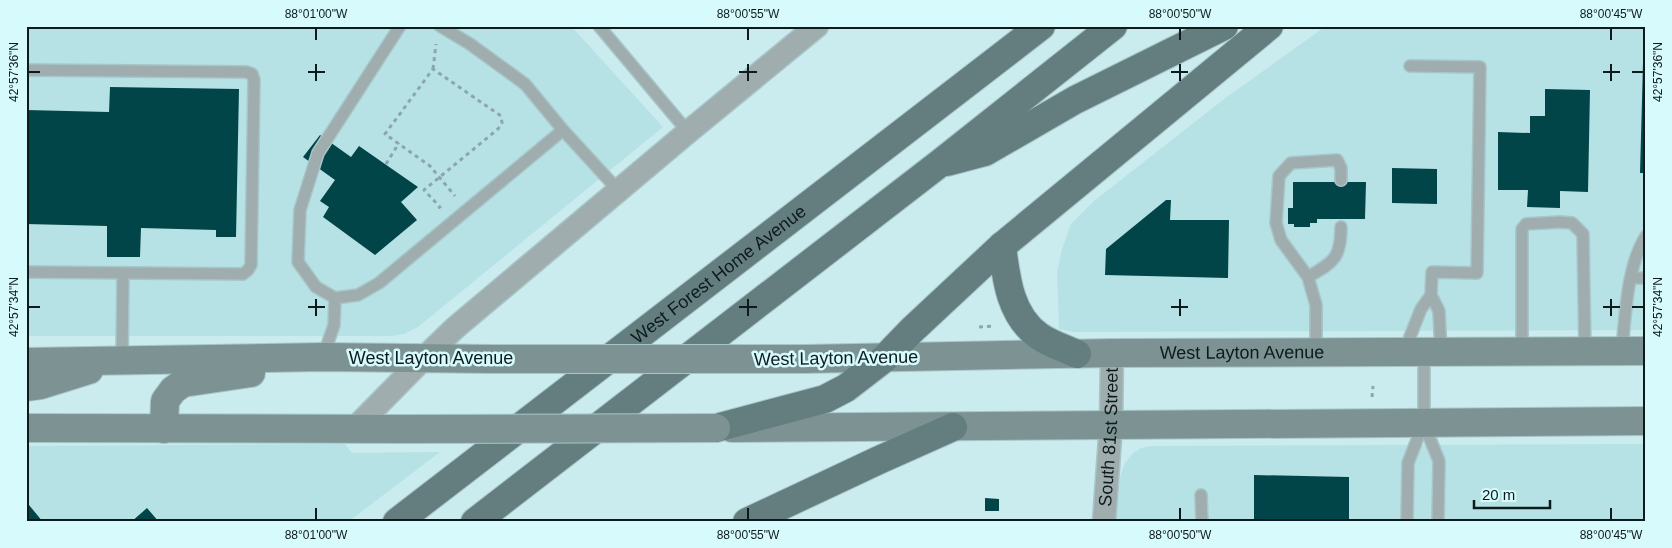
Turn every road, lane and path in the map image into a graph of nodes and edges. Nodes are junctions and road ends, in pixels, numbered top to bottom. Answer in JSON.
{"nodes":[{"id":1,"x":400,"y":26,"type":"edge"},
{"id":2,"x":440,"y":26,"type":"edge"},
{"id":3,"x":599,"y":26,"type":"edge"},
{"id":4,"x":817,"y":26,"type":"edge"},
{"id":5,"x":1041,"y":26,"type":"edge"},
{"id":6,"x":1113,"y":26,"type":"edge"},
{"id":7,"x":1224,"y":26,"type":"edge"},
{"id":8,"x":1269,"y":26,"type":"edge"},
{"id":9,"x":435,"y":47,"type":"dead end"},
{"id":10,"x":1410,"y":66,"type":"dead end"},
{"id":11,"x":433,"y":69,"type":"junction"},
{"id":12,"x":26,"y":70,"type":"edge"},
{"id":13,"x":563,"y":130,"type":"junction"},
{"id":14,"x":688,"y":132,"type":"junction"},
{"id":15,"x":399,"y":144,"type":"junction"},
{"id":16,"x":386,"y":164,"type":"dead end"},
{"id":17,"x":939,"y":164,"type":"junction"},
{"id":18,"x":440,"y":178,"type":"junction"},
{"id":19,"x":1341,"y":180,"type":"dead end"},
{"id":20,"x":618,"y":190,"type":"junction"},
{"id":21,"x":466,"y":210,"type":"junction"},
{"id":22,"x":433,"y":213,"type":"dead end"},
{"id":23,"x":1341,"y":227,"type":"dead end"},
{"id":24,"x":1646,"y":236,"type":"edge"},
{"id":25,"x":1002,"y":246,"type":"junction"},
{"id":26,"x":26,"y":272,"type":"edge"},
{"id":27,"x":123,"y":273,"type":"junction"},
{"id":28,"x":1308,"y":277,"type":"junction"},
{"id":29,"x":1632,"y":278,"type":"junction"},
{"id":30,"x":1646,"y":278,"type":"edge"},
{"id":31,"x":1431,"y":294,"type":"junction"},
{"id":32,"x":335,"y":298,"type":"junction"},
{"id":33,"x":26,"y":349,"type":"edge"},
{"id":34,"x":1634,"y":351,"type":"edge"},
{"id":35,"x":1112,"y":352,"type":"junction"},
{"id":36,"x":1316,"y":352,"type":"junction"},
{"id":37,"x":1423,"y":352,"type":"junction"},
{"id":38,"x":1522,"y":352,"type":"junction"},
{"id":39,"x":1585,"y":352,"type":"junction"},
{"id":40,"x":1077,"y":354,"type":"junction"},
{"id":41,"x":323,"y":357,"type":"junction"},
{"id":42,"x":885,"y":358,"type":"junction"},
{"id":43,"x":422,"y":359,"type":"junction"},
{"id":44,"x":122,"y":361,"type":"junction"},
{"id":45,"x":26,"y":362,"type":"edge"},
{"id":46,"x":82,"y":362,"type":"junction"},
{"id":47,"x":26,"y":386,"type":"edge"},
{"id":48,"x":1373,"y":386,"type":"dead end"},
{"id":49,"x":1372,"y":400,"type":"dead end"},
{"id":50,"x":1646,"y":421,"type":"edge"},
{"id":51,"x":1424,"y":422,"type":"junction"},
{"id":52,"x":1111,"y":424,"type":"junction"},
{"id":53,"x":953,"y":427,"type":"junction"},
{"id":54,"x":26,"y":428,"type":"edge"},
{"id":55,"x":716,"y":428,"type":"junction"},
{"id":56,"x":164,"y":429,"type":"junction"},
{"id":57,"x":354,"y":429,"type":"junction"},
{"id":58,"x":1201,"y":495,"type":"dead end"},
{"id":59,"x":397,"y":522,"type":"edge"},
{"id":60,"x":475,"y":522,"type":"edge"},
{"id":61,"x":747,"y":522,"type":"edge"},
{"id":62,"x":1104,"y":522,"type":"edge"},
{"id":63,"x":1202,"y":522,"type":"edge"},
{"id":64,"x":1407,"y":522,"type":"edge"},
{"id":65,"x":1438,"y":522,"type":"edge"}],
"edges":[{"from":1,"to":32,"type":"lane"},
{"from":2,"to":13,"type":"lane"},
{"from":3,"to":14,"type":"lane"},
{"from":4,"to":14,"type":"street"},
{"from":5,"to":59,"type":"main road","name":"West Forest Home Avenue"},
{"from":6,"to":17,"type":"main road"},
{"from":7,"to":17,"type":"main road"},
{"from":8,"to":25,"type":"main road"},
{"from":9,"to":11,"type":"path"},
{"from":10,"to":31,"type":"lane"},
{"from":11,"to":15,"type":"path"},
{"from":11,"to":18,"type":"path"},
{"from":12,"to":27,"type":"lane"},
{"from":13,"to":20,"type":"lane"},
{"from":13,"to":21,"type":"lane"},
{"from":14,"to":20,"type":"street"},
{"from":15,"to":16,"type":"path"},
{"from":15,"to":18,"type":"path"},
{"from":17,"to":60,"type":"main road"},
{"from":18,"to":21,"type":"path"},
{"from":18,"to":22,"type":"path"},
{"from":19,"to":28,"type":"lane"},
{"from":20,"to":43,"type":"street"},
{"from":21,"to":32,"type":"lane"},
{"from":23,"to":28,"type":"lane"},
{"from":24,"to":29,"type":"lane"},
{"from":25,"to":40,"type":"main road"},
{"from":25,"to":42,"type":"main road"},
{"from":26,"to":27,"type":"lane"},
{"from":27,"to":44,"type":"lane"},
{"from":28,"to":36,"type":"lane"},
{"from":29,"to":30,"type":"lane"},
{"from":29,"to":34,"type":"lane"},
{"from":31,"to":37,"type":"lane"},
{"from":31,"to":37,"type":"lane"},
{"from":32,"to":41,"type":"lane"},
{"from":33,"to":46,"type":"main road"},
{"from":34,"to":39,"type":"main road","name":"West Layton Avenue"},
{"from":35,"to":36,"type":"main road","name":"West Layton Avenue"},
{"from":35,"to":40,"type":"main road","name":"West Layton Avenue"},
{"from":35,"to":52,"type":"street","name":"South 81st Street"},
{"from":36,"to":37,"type":"main road","name":"West Layton Avenue"},
{"from":37,"to":38,"type":"main road","name":"West Layton Avenue"},
{"from":37,"to":51,"type":"lane"},
{"from":38,"to":39,"type":"main road","name":"West Layton Avenue"},
{"from":38,"to":39,"type":"lane"},
{"from":40,"to":42,"type":"main road","name":"West Layton Avenue"},
{"from":41,"to":43,"type":"main road","name":"West Layton Avenue"},
{"from":41,"to":44,"type":"main road","name":"West Layton Avenue"},
{"from":41,"to":56,"type":"main road"},
{"from":42,"to":43,"type":"main road","name":"West Layton Avenue","bridge":true},
{"from":42,"to":55,"type":"main road"},
{"from":43,"to":57,"type":"street"},
{"from":44,"to":46,"type":"main road","name":"West Layton Avenue"},
{"from":44,"to":47,"type":"main road"},
{"from":45,"to":46,"type":"main road","name":"West Layton Avenue"},
{"from":48,"to":49,"type":"path"},
{"from":50,"to":51,"type":"main road"},
{"from":51,"to":52,"type":"main road"},
{"from":51,"to":64,"type":"lane"},
{"from":51,"to":65,"type":"lane"},
{"from":52,"to":53,"type":"main road"},
{"from":52,"to":62,"type":"street","name":"South 81st Street"},
{"from":53,"to":55,"type":"main road"},
{"from":53,"to":61,"type":"main road"},
{"from":54,"to":56,"type":"main road"},
{"from":55,"to":57,"type":"main road","bridge":true},
{"from":56,"to":57,"type":"main road"},
{"from":58,"to":63,"type":"lane"}]}
